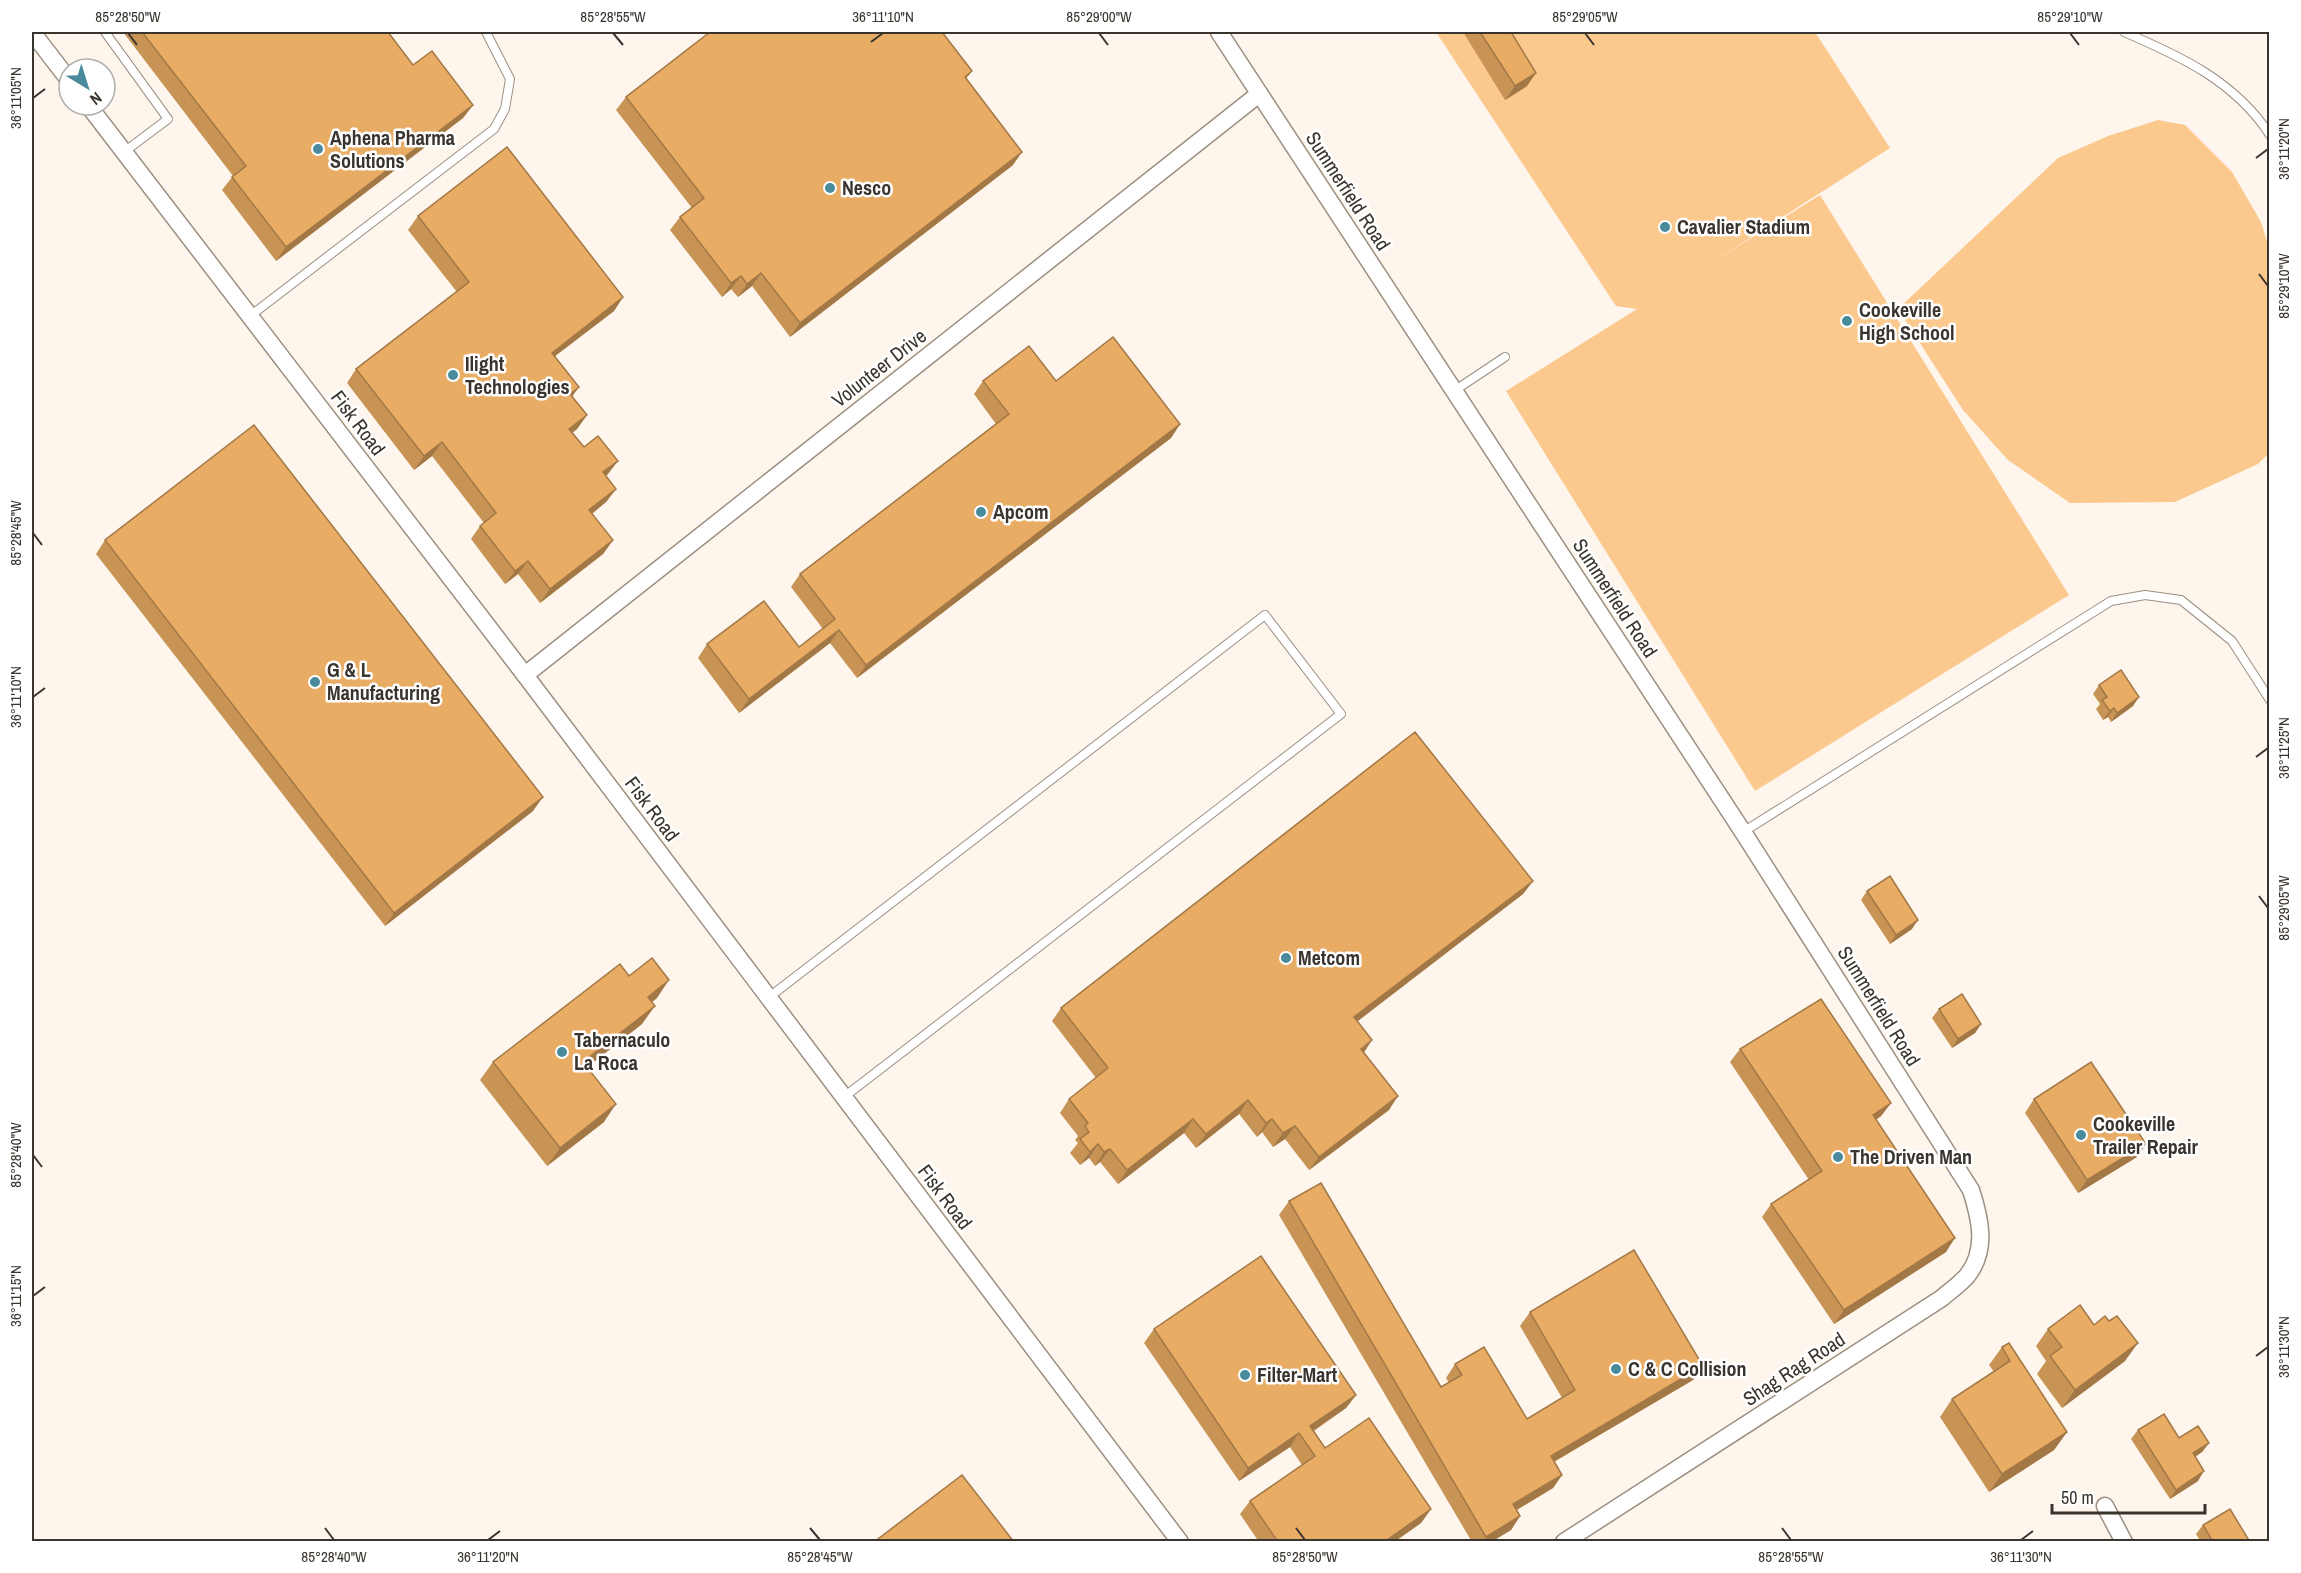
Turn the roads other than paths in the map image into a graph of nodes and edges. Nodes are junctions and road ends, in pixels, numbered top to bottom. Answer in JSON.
{"nodes":[{"id":1,"x":32,"y":32,"type":"edge"},
{"id":2,"x":105,"y":32,"type":"edge"},
{"id":3,"x":486,"y":32,"type":"edge"},
{"id":4,"x":1219,"y":32,"type":"edge"},
{"id":5,"x":2124,"y":32,"type":"edge"},
{"id":6,"x":57,"y":64,"type":"edge"},
{"id":7,"x":1259,"y":94,"type":"junction"},
{"id":8,"x":97,"y":117,"type":"edge"},
{"id":9,"x":2270,"y":135,"type":"edge"},
{"id":10,"x":124,"y":152,"type":"junction"},
{"id":11,"x":250,"y":316,"type":"junction"},
{"id":12,"x":1505,"y":357,"type":"dead end"},
{"id":13,"x":1454,"y":391,"type":"junction"},
{"id":14,"x":525,"y":675,"type":"junction"},
{"id":15,"x":2270,"y":700,"type":"edge"},
{"id":16,"x":1743,"y":832,"type":"junction"},
{"id":17,"x":768,"y":998,"type":"junction"},
{"id":18,"x":844,"y":1098,"type":"junction"},
{"id":19,"x":1971,"y":1190,"type":"joint"},
{"id":20,"x":2105,"y":1506,"type":"dead end"},
{"id":21,"x":1180,"y":1542,"type":"edge"},
{"id":22,"x":1564,"y":1542,"type":"edge"},
{"id":23,"x":2124,"y":1542,"type":"edge"}],
"edges":[{"from":1,"to":6,"type":"street"},
{"from":2,"to":10,"type":"lane"},
{"from":3,"to":11,"type":"lane"},
{"from":4,"to":7,"type":"street","name":"Summerfield Road"},
{"from":5,"to":9,"type":"lane"},
{"from":7,"to":13,"type":"street","name":"Summerfield Road"},
{"from":7,"to":14,"type":"street","name":"Volunteer Drive"},
{"from":8,"to":10,"type":"street","name":"Fisk Road"},
{"from":10,"to":11,"type":"street","name":"Fisk Road"},
{"from":11,"to":14,"type":"street","name":"Fisk Road"},
{"from":12,"to":13,"type":"lane"},
{"from":13,"to":16,"type":"street","name":"Summerfield Road"},
{"from":14,"to":17,"type":"street","name":"Fisk Road"},
{"from":15,"to":16,"type":"lane"},
{"from":16,"to":19,"type":"street","name":"Summerfield Road"},
{"from":17,"to":18,"type":"street","name":"Fisk Road"},
{"from":17,"to":18,"type":"lane"},
{"from":18,"to":21,"type":"street","name":"Fisk Road"},
{"from":19,"to":22,"type":"street","name":"Shag Rag Road"},
{"from":20,"to":23,"type":"street"}]}
